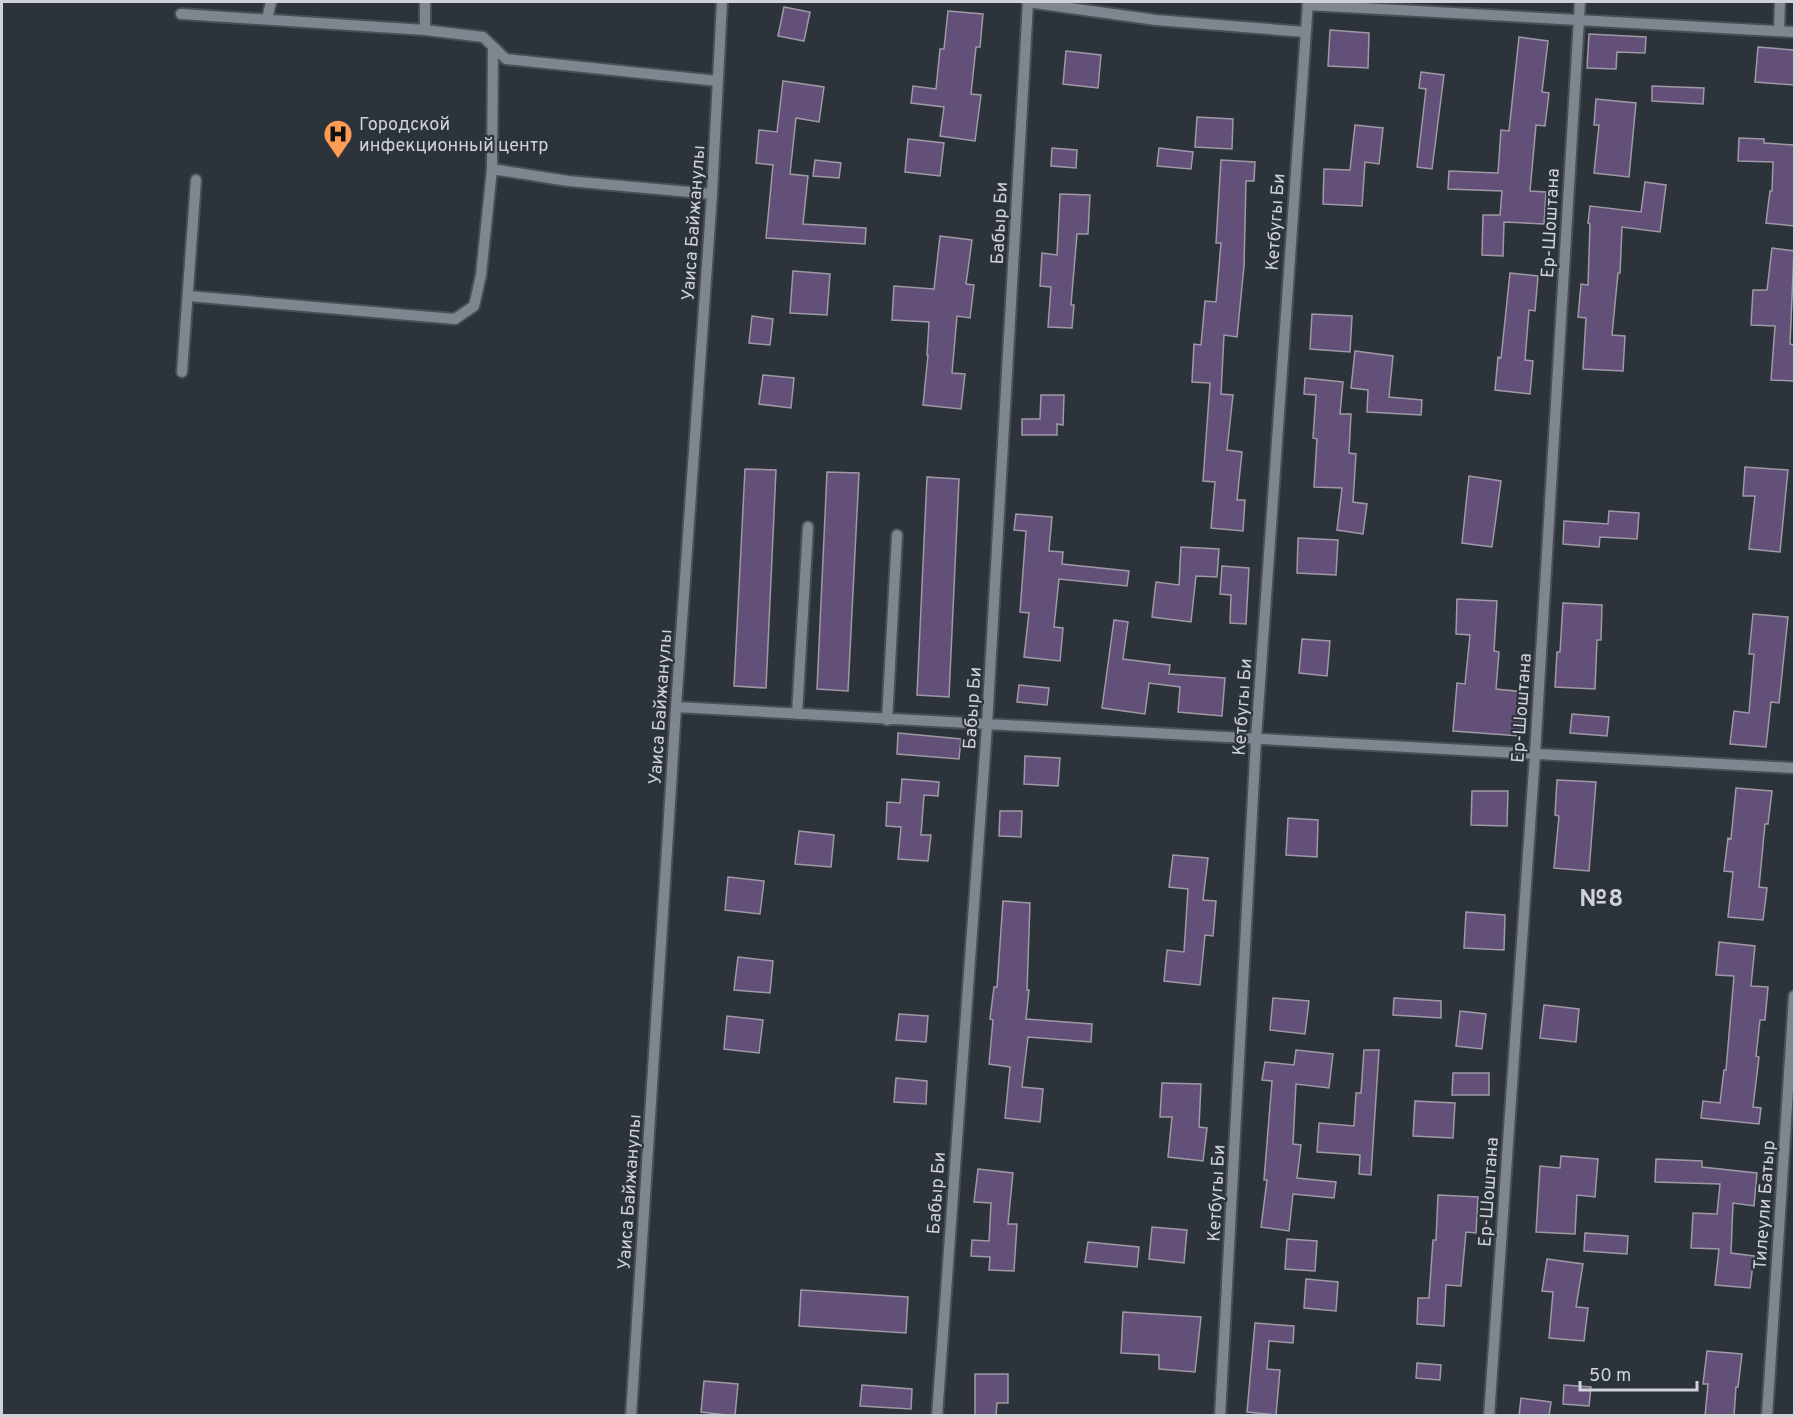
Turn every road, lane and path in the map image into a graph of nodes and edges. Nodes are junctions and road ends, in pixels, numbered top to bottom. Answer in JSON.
{"nodes":[{"id":1,"x":271,"y":2,"type":"edge"},
{"id":2,"x":425,"y":2,"type":"edge"},
{"id":3,"x":722,"y":2,"type":"edge"},
{"id":4,"x":1027,"y":2,"type":"edge"},
{"id":5,"x":1580,"y":2,"type":"edge"},
{"id":6,"x":1780,"y":2,"type":"edge"},
{"id":7,"x":1308,"y":3,"type":"edge"},
{"id":8,"x":181,"y":14,"type":"dead end"},
{"id":9,"x":267,"y":19,"type":"junction"},
{"id":10,"x":1579,"y":19,"type":"junction"},
{"id":11,"x":425,"y":30,"type":"junction"},
{"id":12,"x":1779,"y":30,"type":"junction"},
{"id":13,"x":1305,"y":32,"type":"junction"},
{"id":14,"x":1794,"y":32,"type":"edge"},
{"id":15,"x":493,"y":49,"type":"junction"},
{"id":16,"x":718,"y":81,"type":"junction"},
{"id":17,"x":492,"y":169,"type":"junction"},
{"id":18,"x":196,"y":180,"type":"dead end"},
{"id":19,"x":712,"y":194,"type":"junction"},
{"id":20,"x":188,"y":296,"type":"junction"},
{"id":21,"x":182,"y":372,"type":"dead end"},
{"id":22,"x":808,"y":527,"type":"dead end"},
{"id":23,"x":897,"y":535,"type":"dead end"},
{"id":24,"x":676,"y":707,"type":"junction"},
{"id":25,"x":797,"y":714,"type":"junction"},
{"id":26,"x":887,"y":720,"type":"junction"},
{"id":27,"x":987,"y":725,"type":"junction"},
{"id":28,"x":1256,"y":739,"type":"junction"},
{"id":29,"x":1535,"y":754,"type":"junction"},
{"id":30,"x":1794,"y":768,"type":"edge"},
{"id":31,"x":1794,"y":996,"type":"edge"},
{"id":32,"x":631,"y":1416,"type":"edge"},
{"id":33,"x":937,"y":1416,"type":"edge"},
{"id":34,"x":1220,"y":1416,"type":"edge"},
{"id":35,"x":1489,"y":1416,"type":"edge"},
{"id":36,"x":1767,"y":1416,"type":"edge"}],
"edges":[{"from":1,"to":9,"type":"street"},
{"from":2,"to":11,"type":"street"},
{"from":3,"to":16,"type":"street","name":"Уаиса Байжанулы"},
{"from":4,"to":13,"type":"street"},
{"from":4,"to":27,"type":"street","name":"Бабыр Би"},
{"from":5,"to":10,"type":"street","name":"Ер-Шоштана"},
{"from":6,"to":12,"type":"street"},
{"from":7,"to":10,"type":"street"},
{"from":7,"to":13,"type":"street","name":"Кетбугы Би"},
{"from":8,"to":9,"type":"street"},
{"from":9,"to":11,"type":"street"},
{"from":10,"to":12,"type":"street"},
{"from":10,"to":29,"type":"street","name":"Ер-Шоштана"},
{"from":11,"to":15,"type":"street"},
{"from":12,"to":14,"type":"street"},
{"from":13,"to":28,"type":"street","name":"Кетбугы Би"},
{"from":15,"to":16,"type":"street"},
{"from":15,"to":17,"type":"street"},
{"from":16,"to":19,"type":"street","name":"Уаиса Байжанулы"},
{"from":17,"to":19,"type":"street"},
{"from":17,"to":20,"type":"street"},
{"from":18,"to":20,"type":"street"},
{"from":19,"to":24,"type":"street","name":"Уаиса Байжанулы"},
{"from":20,"to":21,"type":"street"},
{"from":22,"to":25,"type":"street"},
{"from":23,"to":26,"type":"street"},
{"from":24,"to":25,"type":"street"},
{"from":24,"to":32,"type":"street","name":"Уаиса Байжанулы"},
{"from":25,"to":26,"type":"street"},
{"from":26,"to":27,"type":"street"},
{"from":27,"to":28,"type":"street"},
{"from":27,"to":33,"type":"street","name":"Бабыр Би"},
{"from":28,"to":29,"type":"street"},
{"from":28,"to":34,"type":"street","name":"Кетбугы Би"},
{"from":29,"to":30,"type":"street"},
{"from":29,"to":35,"type":"street","name":"Ер-Шоштана"},
{"from":31,"to":36,"type":"street","name":"Тилеули Батыр"}]}
